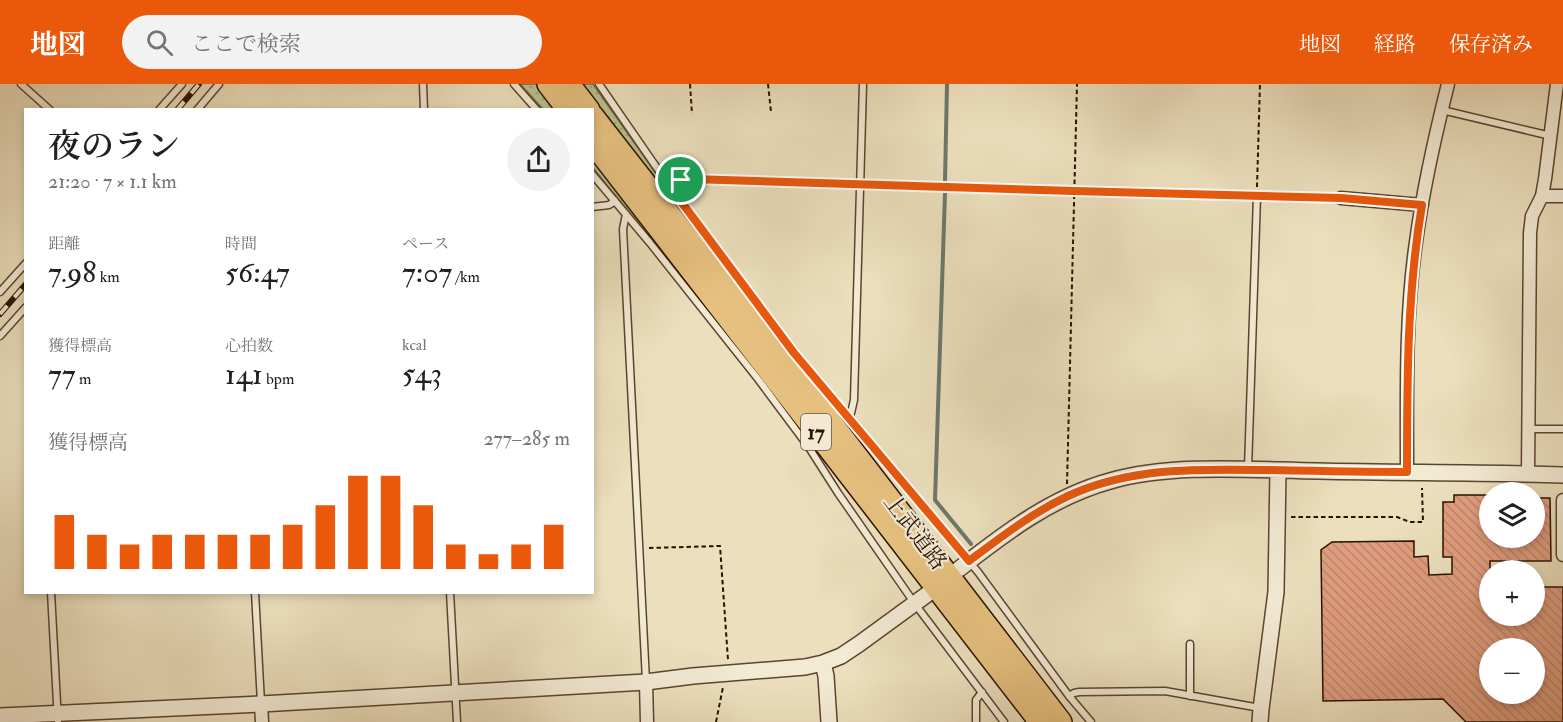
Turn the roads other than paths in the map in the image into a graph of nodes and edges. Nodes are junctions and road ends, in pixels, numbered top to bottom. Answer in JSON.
{"nodes":[{"id":1,"x":21,"y":84,"type":"edge"},
{"id":2,"x":182,"y":84,"type":"edge"},
{"id":3,"x":219,"y":84,"type":"edge"},
{"id":4,"x":423,"y":84,"type":"edge"},
{"id":5,"x":514,"y":84,"type":"edge"},
{"id":6,"x":548,"y":84,"type":"edge"},
{"id":7,"x":569,"y":84,"type":"edge"},
{"id":8,"x":599,"y":84,"type":"edge"},
{"id":9,"x":863,"y":84,"type":"edge"},
{"id":10,"x":1448,"y":84,"type":"edge"},
{"id":11,"x":1559,"y":88,"type":"edge"},
{"id":12,"x":48,"y":108,"type":"edge"},
{"id":13,"x":161,"y":108,"type":"edge"},
{"id":14,"x":199,"y":108,"type":"edge"},
{"id":15,"x":424,"y":108,"type":"edge"},
{"id":16,"x":535,"y":108,"type":"edge"},
{"id":17,"x":566,"y":108,"type":"edge"},
{"id":18,"x":587,"y":108,"type":"edge"},
{"id":19,"x":1442,"y":110,"type":"junction"},
{"id":20,"x":594,"y":118,"type":"edge"},
{"id":21,"x":1551,"y":136,"type":"junction"},
{"id":22,"x":594,"y":144,"type":"edge"},
{"id":23,"x":594,"y":176,"type":"edge"},
{"id":24,"x":1257,"y":196,"type":"road end"},
{"id":25,"x":1542,"y":196,"type":"junction"},
{"id":26,"x":1563,"y":196,"type":"edge"},
{"id":27,"x":1341,"y":198,"type":"road end"},
{"id":28,"x":615,"y":201,"type":"junction"},
{"id":29,"x":1422,"y":205,"type":"junction"},
{"id":30,"x":594,"y":207,"type":"edge"},
{"id":31,"x":626,"y":214,"type":"junction"},
{"id":32,"x":24,"y":265,"type":"edge"},
{"id":33,"x":0,"y":292,"type":"edge"},
{"id":34,"x":24,"y":309,"type":"edge"},
{"id":35,"x":0,"y":336,"type":"edge"},
{"id":36,"x":776,"y":366,"type":"junction"},
{"id":37,"x":848,"y":417,"type":"junction"},
{"id":38,"x":1529,"y":429,"type":"junction"},
{"id":39,"x":1563,"y":429,"type":"edge"},
{"id":40,"x":1248,"y":470,"type":"junction"},
{"id":41,"x":1278,"y":470,"type":"junction"},
{"id":42,"x":1407,"y":472,"type":"junction"},
{"id":43,"x":1528,"y":473,"type":"junction"},
{"id":44,"x":1563,"y":475,"type":"edge"},
{"id":45,"x":1563,"y":500,"type":"edge"},
{"id":46,"x":1563,"y":555,"type":"edge"},
{"id":47,"x":964,"y":565,"type":"junction"},
{"id":48,"x":929,"y":593,"type":"dead end"},
{"id":49,"x":51,"y":594,"type":"edge"},
{"id":50,"x":255,"y":594,"type":"edge"},
{"id":51,"x":450,"y":594,"type":"edge"},
{"id":52,"x":915,"y":604,"type":"junction"},
{"id":53,"x":1191,"y":644,"type":"dead end"},
{"id":54,"x":823,"y":663,"type":"junction"},
{"id":55,"x":646,"y":682,"type":"junction"},
{"id":56,"x":456,"y":692,"type":"junction"},
{"id":57,"x":982,"y":692,"type":"junction"},
{"id":58,"x":1069,"y":696,"type":"junction"},
{"id":59,"x":1190,"y":696,"type":"junction"},
{"id":60,"x":261,"y":704,"type":"junction"},
{"id":61,"x":1260,"y":715,"type":"edge"},
{"id":62,"x":0,"y":716,"type":"edge"},
{"id":63,"x":58,"y":717,"type":"edge"},
{"id":64,"x":262,"y":722,"type":"edge"},
{"id":65,"x":457,"y":722,"type":"edge"},
{"id":66,"x":647,"y":722,"type":"edge"},
{"id":67,"x":829,"y":722,"type":"edge"},
{"id":68,"x":976,"y":722,"type":"edge"},
{"id":69,"x":1004,"y":722,"type":"edge"},
{"id":70,"x":1040,"y":722,"type":"edge"},
{"id":71,"x":1060,"y":722,"type":"edge"},
{"id":72,"x":1091,"y":722,"type":"edge"}],
"edges":[{"from":1,"to":12,"type":"lane"},
{"from":2,"to":13,"type":"lane"},
{"from":3,"to":14,"type":"lane"},
{"from":4,"to":15,"type":"lane"},
{"from":5,"to":16,"type":"lane"},
{"from":6,"to":17,"type":"highway"},
{"from":7,"to":18,"type":"highway"},
{"from":8,"to":36,"type":"lane"},
{"from":9,"to":37,"type":"lane"},
{"from":10,"to":19,"type":"street"},
{"from":11,"to":21,"type":"street"},
{"from":19,"to":21,"type":"lane"},
{"from":19,"to":29,"type":"street"},
{"from":20,"to":36,"type":"highway","name":"上武道路","number":"17"},
{"from":21,"to":25,"type":"street"},
{"from":22,"to":36,"type":"highway","name":"上武道路","number":"17"},
{"from":23,"to":28,"type":"lane"},
{"from":24,"to":40,"type":"lane"},
{"from":25,"to":26,"type":"street"},
{"from":25,"to":38,"type":"street"},
{"from":27,"to":29,"type":"street"},
{"from":28,"to":30,"type":"lane"},
{"from":28,"to":31,"type":"lane"},
{"from":29,"to":42,"type":"street"},
{"from":31,"to":36,"type":"lane"},
{"from":31,"to":55,"type":"lane"},
{"from":32,"to":33,"type":"lane"},
{"from":34,"to":35,"type":"lane"},
{"from":36,"to":37,"type":"lane"},
{"from":36,"to":52,"type":"lane"},
{"from":36,"to":70,"type":"highway","name":"上武道路","number":"17"},
{"from":36,"to":71,"type":"highway","name":"上武道路","number":"17"},
{"from":37,"to":47,"type":"lane"},
{"from":38,"to":39,"type":"lane"},
{"from":38,"to":43,"type":"street"},
{"from":40,"to":41,"type":"street"},
{"from":40,"to":47,"type":"street"},
{"from":41,"to":42,"type":"street"},
{"from":41,"to":61,"type":"street"},
{"from":42,"to":43,"type":"street"},
{"from":43,"to":44,"type":"street"},
{"from":45,"to":46,"type":"street"},
{"from":47,"to":58,"type":"lane"},
{"from":48,"to":52,"type":"street"},
{"from":49,"to":63,"type":"lane"},
{"from":50,"to":60,"type":"lane"},
{"from":51,"to":56,"type":"lane"},
{"from":52,"to":54,"type":"street"},
{"from":52,"to":57,"type":"lane"},
{"from":53,"to":59,"type":"lane"},
{"from":54,"to":55,"type":"street"},
{"from":54,"to":67,"type":"street"},
{"from":55,"to":56,"type":"street"},
{"from":55,"to":66,"type":"street"},
{"from":56,"to":60,"type":"street"},
{"from":56,"to":65,"type":"lane"},
{"from":57,"to":68,"type":"lane"},
{"from":57,"to":69,"type":"lane"},
{"from":58,"to":59,"type":"lane"},
{"from":58,"to":72,"type":"lane"},
{"from":59,"to":61,"type":"lane"},
{"from":60,"to":63,"type":"street"},
{"from":60,"to":64,"type":"street"},
{"from":62,"to":63,"type":"street"}]}
